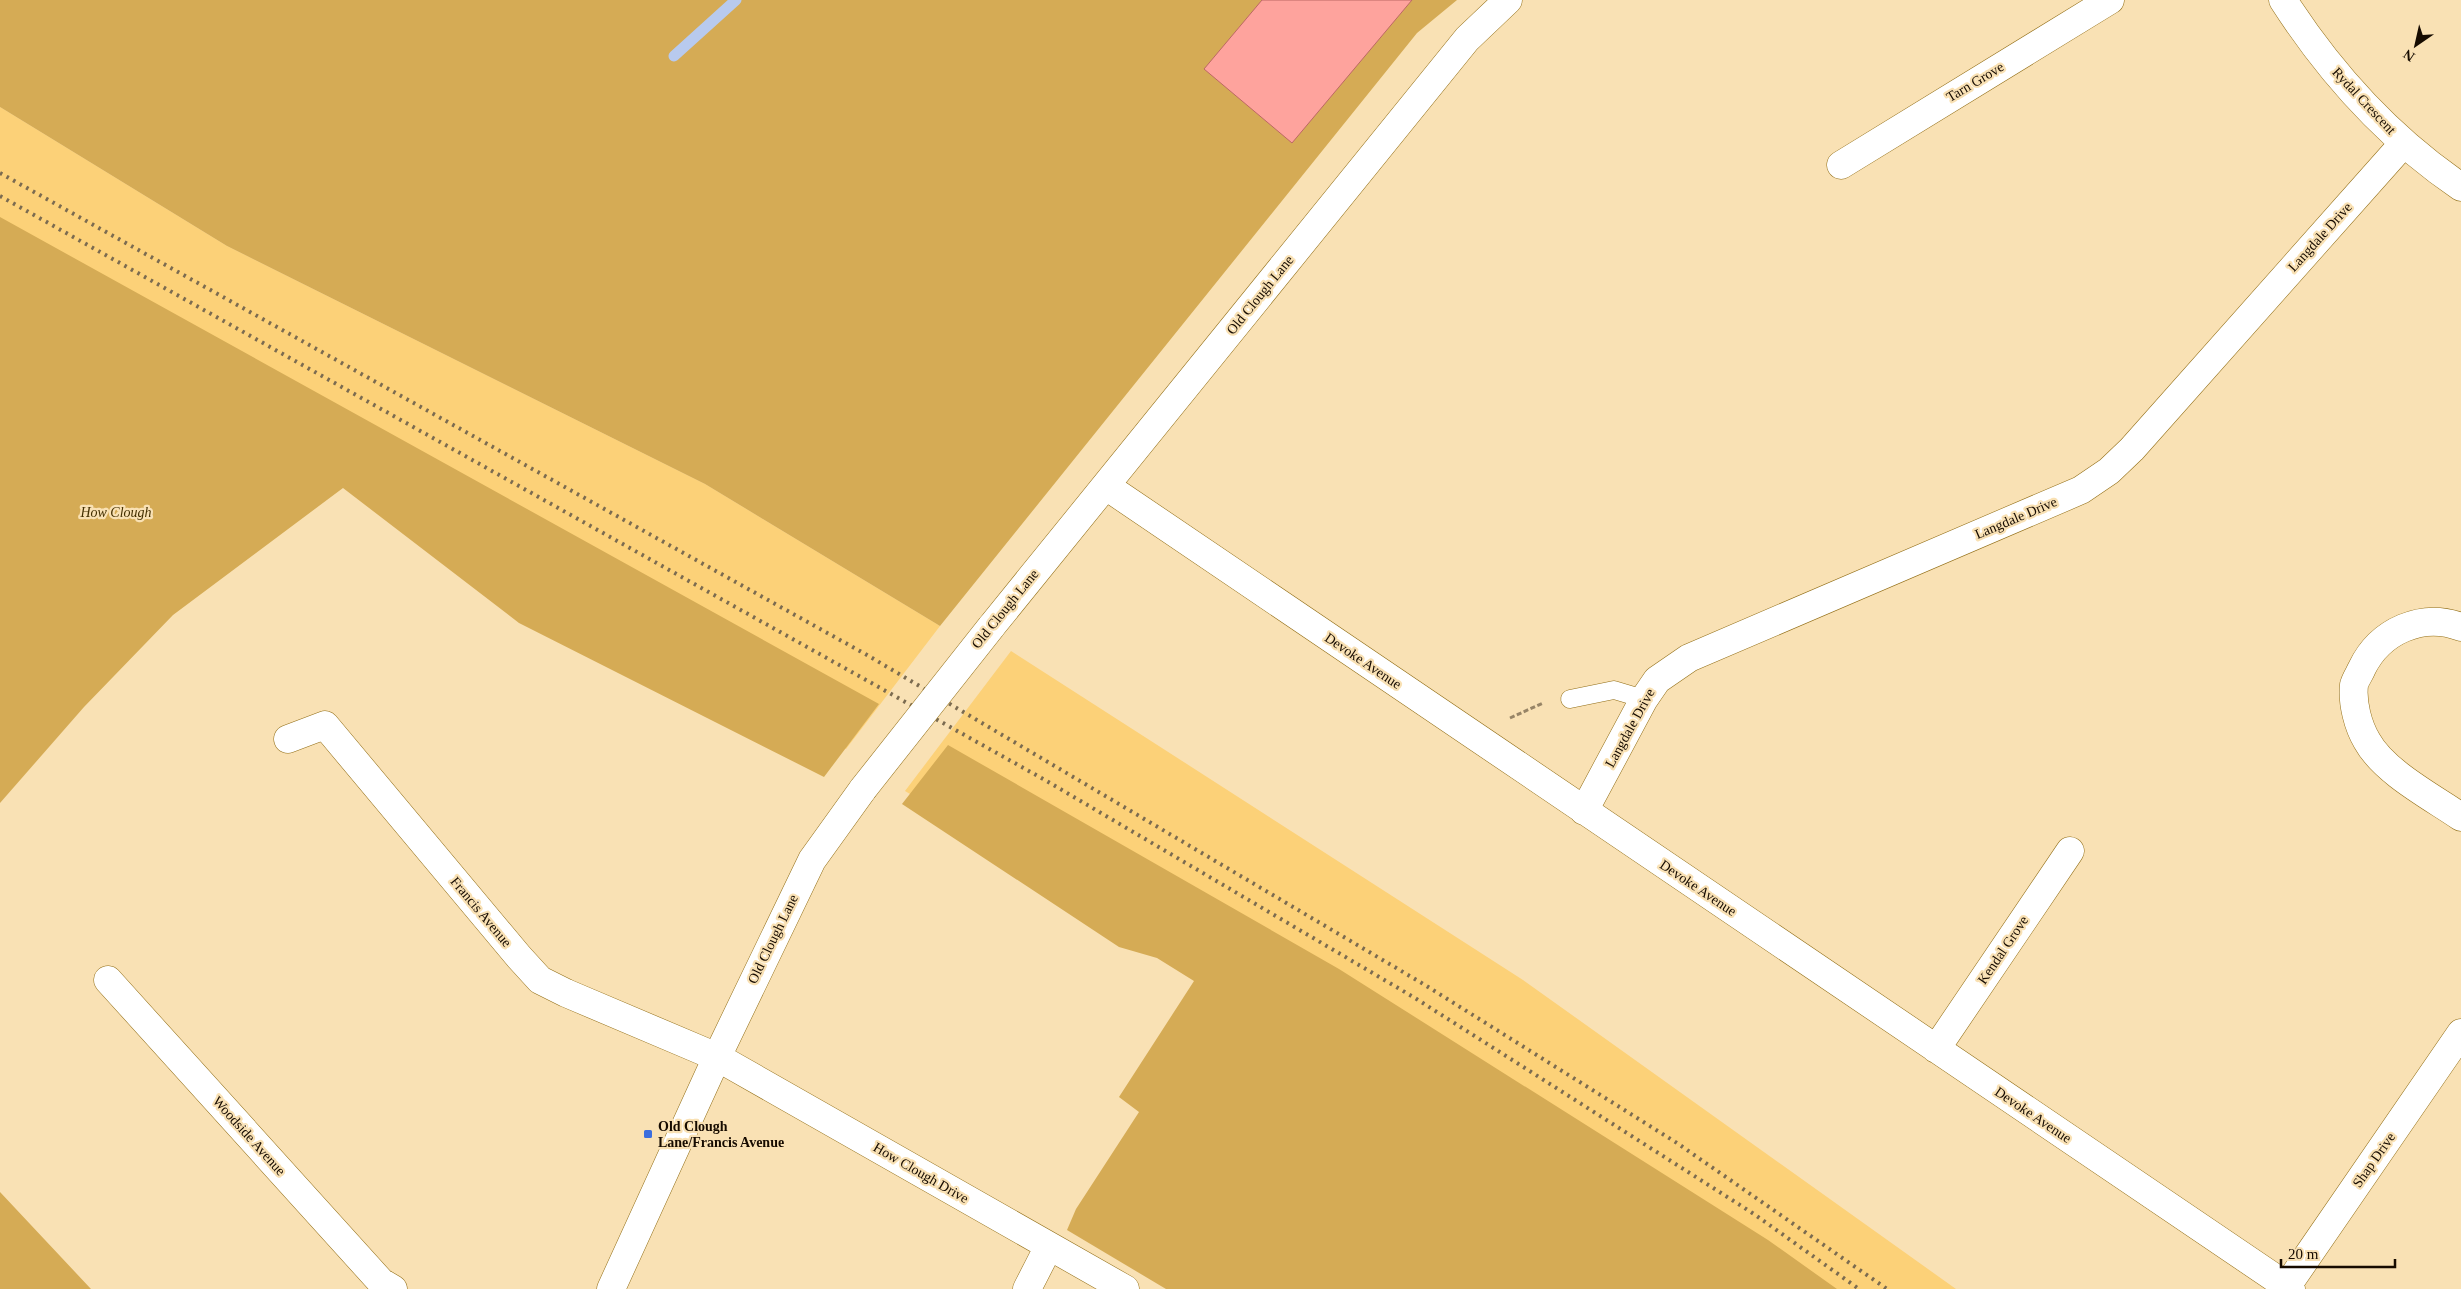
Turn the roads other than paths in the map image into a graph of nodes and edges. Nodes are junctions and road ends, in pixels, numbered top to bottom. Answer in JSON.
{"nodes":[{"id":1,"x":1508,"y":0,"type":"edge"},
{"id":2,"x":2110,"y":0,"type":"edge"},
{"id":3,"x":2283,"y":0,"type":"edge"},
{"id":4,"x":2403,"y":144,"type":"junction"},
{"id":5,"x":1841,"y":165,"type":"dead end"},
{"id":6,"x":2461,"y":187,"type":"edge"},
{"id":7,"x":1106,"y":486,"type":"junction"},
{"id":8,"x":2461,"y":627,"type":"edge"},
{"id":9,"x":1570,"y":699,"type":"road end"},
{"id":10,"x":1644,"y":699,"type":"junction"},
{"id":11,"x":288,"y":739,"type":"dead end"},
{"id":12,"x":1584,"y":811,"type":"junction"},
{"id":13,"x":2461,"y":818,"type":"edge"},
{"id":14,"x":2070,"y":851,"type":"dead end"},
{"id":15,"x":108,"y":980,"type":"dead end"},
{"id":16,"x":2461,"y":1033,"type":"edge"},
{"id":17,"x":1936,"y":1049,"type":"junction"},
{"id":18,"x":717,"y":1057,"type":"junction"},
{"id":19,"x":1050,"y":1246,"type":"junction"},
{"id":20,"x":2289,"y":1288,"type":"edge"},
{"id":21,"x":393,"y":1289,"type":"edge"},
{"id":22,"x":611,"y":1289,"type":"edge"},
{"id":23,"x":1027,"y":1289,"type":"edge"},
{"id":24,"x":1125,"y":1289,"type":"edge"}],
"edges":[{"from":1,"to":7,"type":"street","name":"Old Clough Lane"},
{"from":2,"to":5,"type":"street","name":"Tarn Grove"},
{"from":3,"to":4,"type":"street","name":"Rydal Crescent"},
{"from":4,"to":6,"type":"street","name":"Rydal Crescent"},
{"from":4,"to":10,"type":"street","name":"Langdale Drive"},
{"from":7,"to":12,"type":"street","name":"Devoke Avenue"},
{"from":7,"to":18,"type":"street","name":"Old Clough Lane","bridge":true},
{"from":8,"to":13,"type":"street"},
{"from":9,"to":10,"type":"lane"},
{"from":10,"to":12,"type":"street","name":"Langdale Drive"},
{"from":11,"to":18,"type":"street","name":"Francis Avenue"},
{"from":12,"to":17,"type":"street","name":"Devoke Avenue"},
{"from":14,"to":17,"type":"street","name":"Kendal Grove"},
{"from":15,"to":21,"type":"street","name":"Woodside Avenue"},
{"from":16,"to":20,"type":"street","name":"Shap Drive"},
{"from":17,"to":20,"type":"street","name":"Devoke Avenue"},
{"from":18,"to":19,"type":"street","name":"How Clough Drive"},
{"from":18,"to":22,"type":"street","name":"Old Clough Lane"},
{"from":19,"to":23,"type":"street"},
{"from":19,"to":24,"type":"street","name":"How Clough Drive"}]}
